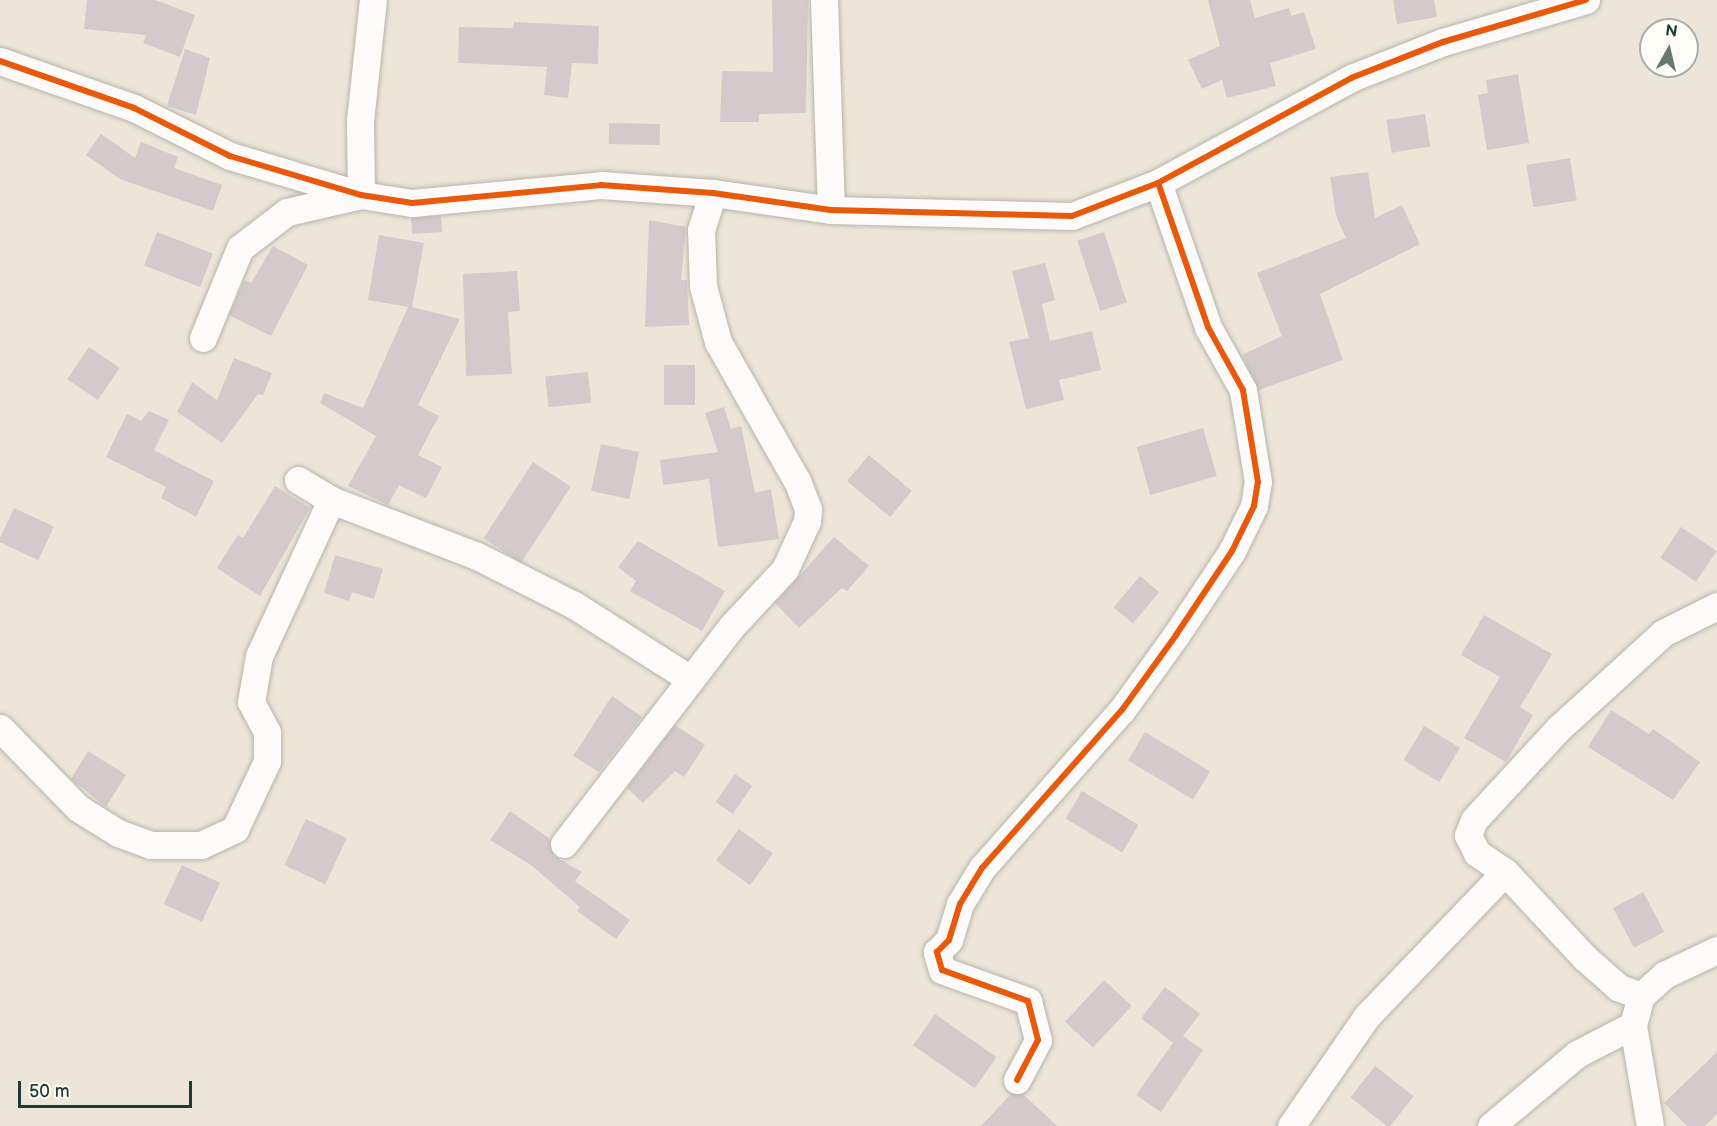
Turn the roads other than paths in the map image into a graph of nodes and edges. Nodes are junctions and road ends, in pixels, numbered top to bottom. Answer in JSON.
{"nodes":[{"id":1,"x":374,"y":0,"type":"edge"},
{"id":2,"x":824,"y":0,"type":"edge"},
{"id":3,"x":1586,"y":0,"type":"edge"},
{"id":4,"x":0,"y":62,"type":"edge"},
{"id":5,"x":1158,"y":183,"type":"junction"},
{"id":6,"x":713,"y":193,"type":"junction"},
{"id":7,"x":361,"y":195,"type":"junction"},
{"id":8,"x":831,"y":210,"type":"junction"},
{"id":9,"x":203,"y":338,"type":"dead end"},
{"id":10,"x":298,"y":480,"type":"dead end"},
{"id":11,"x":331,"y":500,"type":"junction"},
{"id":12,"x":1717,"y":606,"type":"edge"},
{"id":13,"x":690,"y":679,"type":"junction"},
{"id":14,"x":0,"y":728,"type":"edge"},
{"id":15,"x":564,"y":844,"type":"dead end"},
{"id":16,"x":1505,"y":872,"type":"junction"},
{"id":17,"x":1717,"y":950,"type":"edge"},
{"id":18,"x":1641,"y":996,"type":"junction"},
{"id":19,"x":1633,"y":1025,"type":"junction"},
{"id":20,"x":1017,"y":1080,"type":"dead end"},
{"id":21,"x":1291,"y":1126,"type":"edge"},
{"id":22,"x":1491,"y":1126,"type":"edge"},
{"id":23,"x":1650,"y":1126,"type":"edge"}],
"edges":[{"from":1,"to":7,"type":"street"},
{"from":2,"to":8,"type":"street"},
{"from":3,"to":5,"type":"street"},
{"from":4,"to":7,"type":"street"},
{"from":5,"to":8,"type":"street"},
{"from":5,"to":20,"type":"street"},
{"from":6,"to":7,"type":"street"},
{"from":6,"to":8,"type":"street"},
{"from":6,"to":13,"type":"street"},
{"from":7,"to":9,"type":"street"},
{"from":10,"to":11,"type":"street"},
{"from":11,"to":13,"type":"street"},
{"from":11,"to":14,"type":"street"},
{"from":12,"to":16,"type":"street"},
{"from":13,"to":15,"type":"street"},
{"from":16,"to":18,"type":"street"},
{"from":16,"to":21,"type":"street"},
{"from":17,"to":18,"type":"street"},
{"from":18,"to":19,"type":"street"},
{"from":19,"to":22,"type":"street"},
{"from":19,"to":23,"type":"street"}]}
